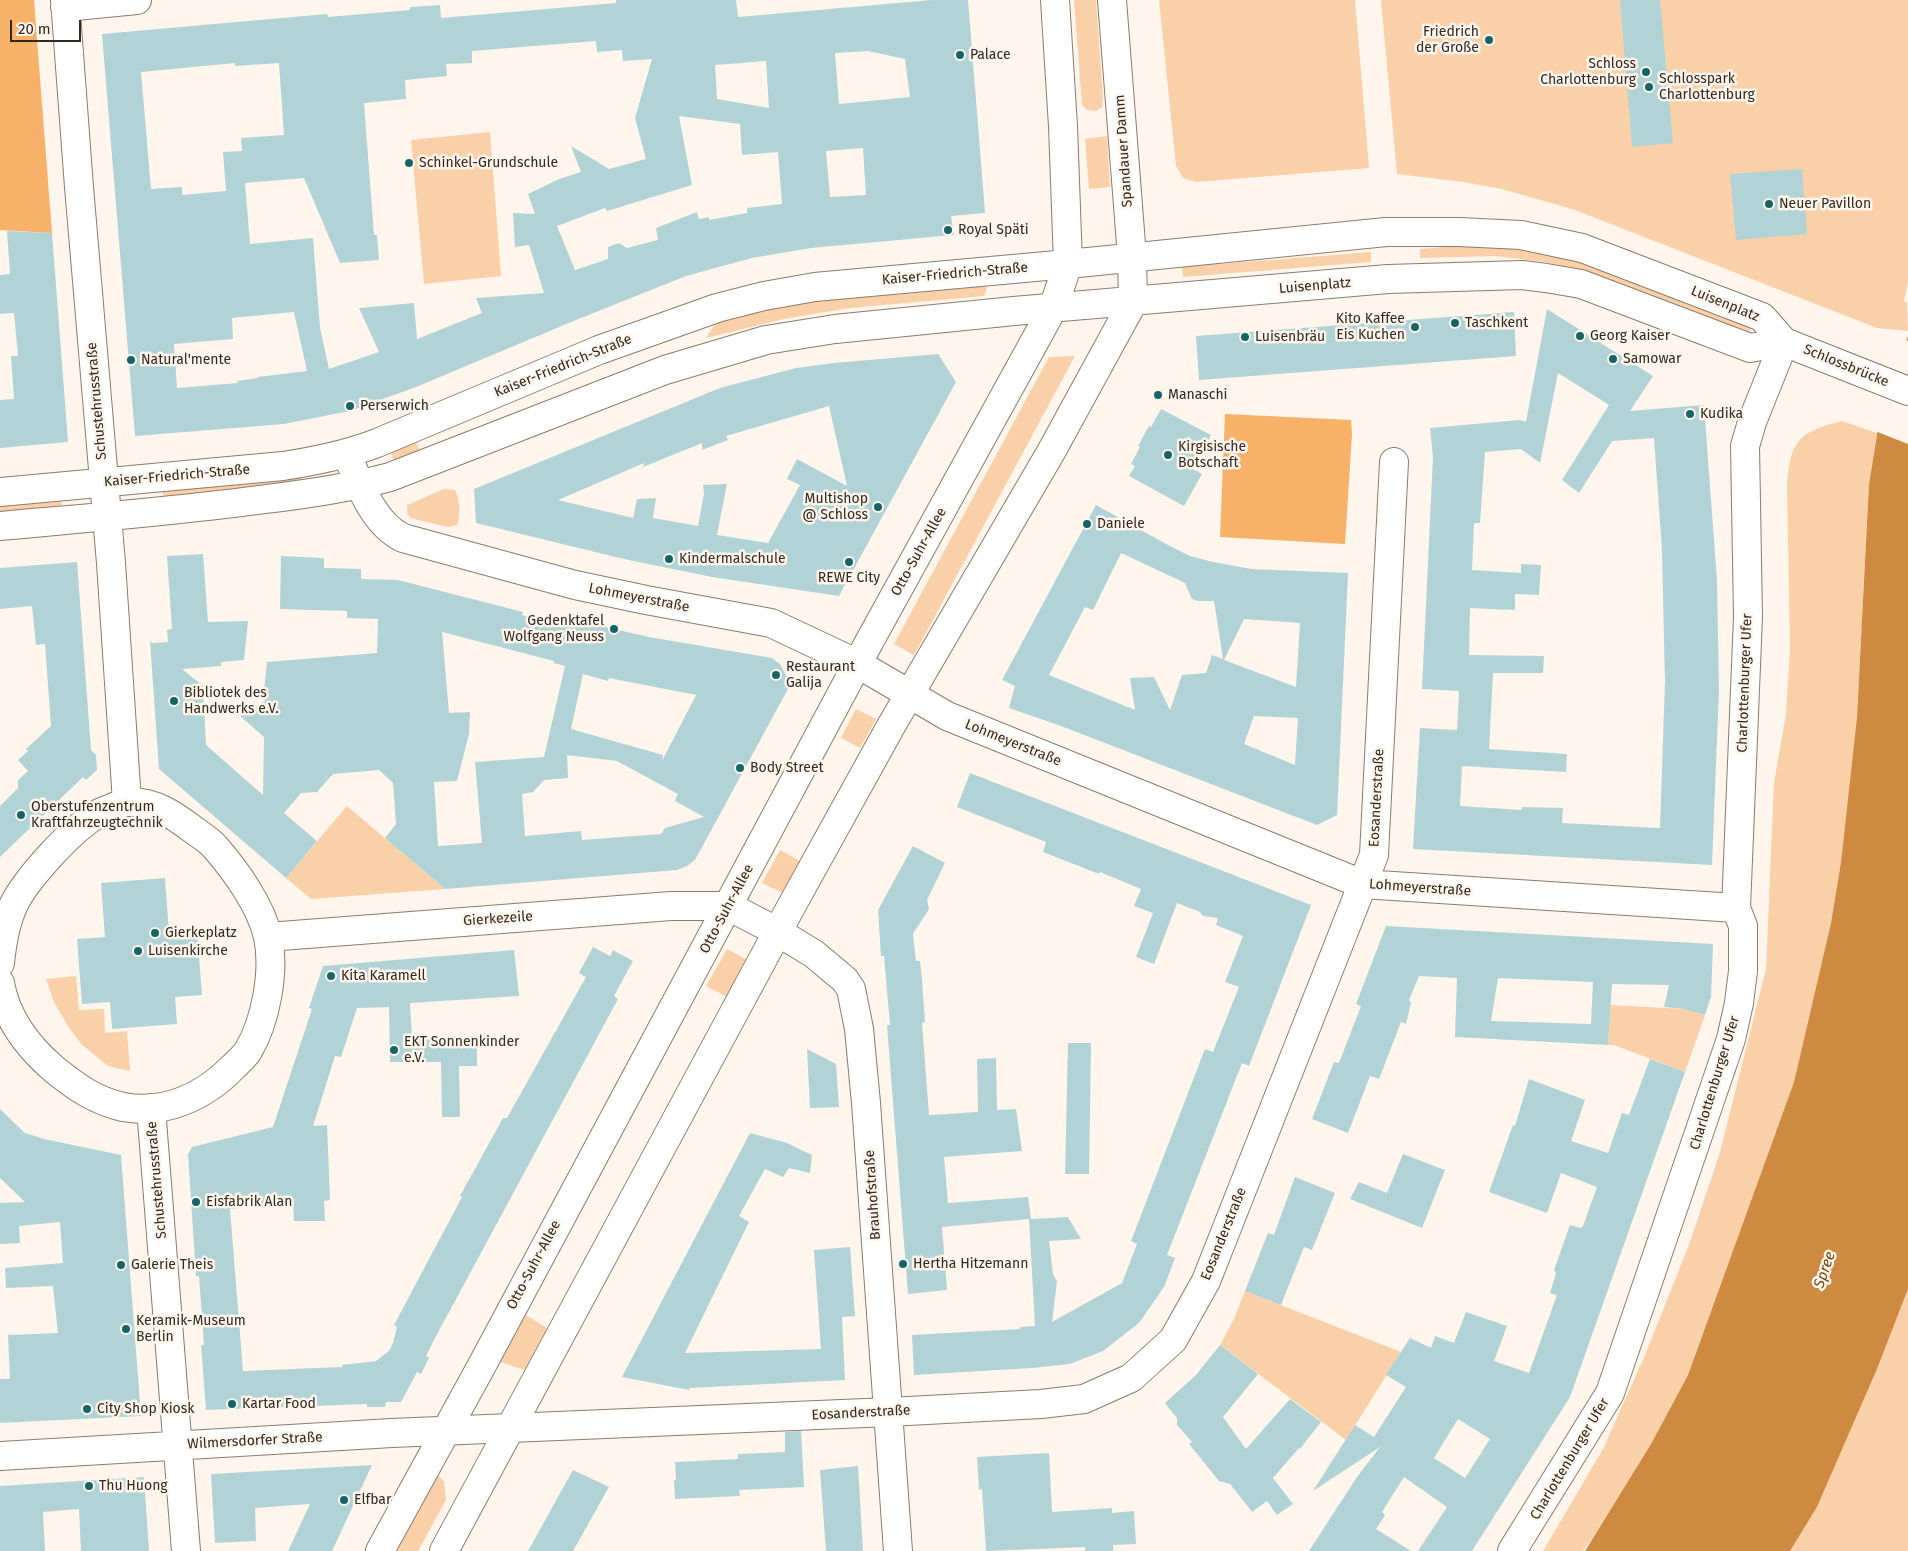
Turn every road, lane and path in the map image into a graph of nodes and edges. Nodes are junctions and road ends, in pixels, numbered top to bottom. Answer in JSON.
{"nodes":[{"id":1,"x":137,"y":0,"type":"edge"},
{"id":2,"x":1055,"y":0,"type":"edge"},
{"id":3,"x":1112,"y":0,"type":"edge"},
{"id":4,"x":65,"y":3,"type":"edge"},
{"id":5,"x":1132,"y":257,"type":"junction"},
{"id":6,"x":1068,"y":264,"type":"junction"},
{"id":7,"x":1133,"y":302,"type":"junction"},
{"id":8,"x":1053,"y":308,"type":"junction"},
{"id":9,"x":1784,"y":342,"type":"junction"},
{"id":10,"x":1908,"y":391,"type":"edge"},
{"id":11,"x":347,"y":454,"type":"junction"},
{"id":12,"x":1394,"y":462,"type":"dead end"},
{"id":13,"x":104,"y":483,"type":"junction"},
{"id":14,"x":360,"y":485,"type":"junction"},
{"id":15,"x":0,"y":492,"type":"edge"},
{"id":16,"x":107,"y":517,"type":"junction"},
{"id":17,"x":0,"y":526,"type":"edge"},
{"id":18,"x":858,"y":664,"type":"junction"},
{"id":19,"x":909,"y":694,"type":"junction"},
{"id":20,"x":127,"y":802,"type":"junction"},
{"id":21,"x":1362,"y":884,"type":"junction"},
{"id":22,"x":728,"y":906,"type":"junction"},
{"id":23,"x":1736,"y":908,"type":"junction"},
{"id":24,"x":778,"y":932,"type":"junction"},
{"id":25,"x":268,"y":937,"type":"junction"},
{"id":26,"x":0,"y":963,"type":"edge"},
{"id":27,"x":0,"y":983,"type":"edge"},
{"id":28,"x":151,"y":1108,"type":"junction"},
{"id":29,"x":888,"y":1412,"type":"junction"},
{"id":30,"x":510,"y":1428,"type":"junction"},
{"id":31,"x":446,"y":1431,"type":"junction"},
{"id":32,"x":179,"y":1445,"type":"junction"},
{"id":33,"x":0,"y":1456,"type":"edge"},
{"id":34,"x":186,"y":1551,"type":"edge"},
{"id":35,"x":380,"y":1551,"type":"edge"},
{"id":36,"x":444,"y":1551,"type":"edge"},
{"id":37,"x":898,"y":1551,"type":"edge"},
{"id":38,"x":1512,"y":1551,"type":"edge"}],
"edges":[{"from":1,"to":4,"type":"street"},
{"from":2,"to":6,"type":"street"},
{"from":3,"to":5,"type":"street","name":"Spandauer Damm"},
{"from":4,"to":13,"type":"street","name":"Schustehrusstraße"},
{"from":5,"to":6,"type":"street","name":"Kaiser-Friedrich-Straße"},
{"from":5,"to":7,"type":"street","name":"Spandauer Damm"},
{"from":5,"to":9,"type":"street","name":"Luisenplatz"},
{"from":6,"to":8,"type":"street","name":"Otto-Suhr-Allee"},
{"from":6,"to":11,"type":"street","name":"Kaiser-Friedrich-Straße"},
{"from":7,"to":8,"type":"street","name":"Luisenplatz"},
{"from":7,"to":9,"type":"street","name":"Luisenplatz"},
{"from":7,"to":19,"type":"street"},
{"from":8,"to":14,"type":"street"},
{"from":8,"to":18,"type":"street","name":"Otto-Suhr-Allee"},
{"from":9,"to":10,"type":"street","name":"Schlossbrücke"},
{"from":9,"to":23,"type":"street","name":"Charlottenburger Ufer"},
{"from":11,"to":13,"type":"street","name":"Kaiser-Friedrich-Straße"},
{"from":11,"to":14,"type":"street","name":"Lohmeyerstraße"},
{"from":12,"to":21,"type":"street","name":"Eosanderstraße"},
{"from":13,"to":15,"type":"street","name":"Kaiser-Friedrich-Straße"},
{"from":13,"to":16,"type":"street","name":"Schustehrusstraße"},
{"from":14,"to":16,"type":"street"},
{"from":14,"to":18,"type":"street","name":"Lohmeyerstraße"},
{"from":16,"to":17,"type":"street"},
{"from":16,"to":20,"type":"street","name":"Schustehrusstraße"},
{"from":18,"to":19,"type":"street","name":"Lohmeyerstraße"},
{"from":18,"to":22,"type":"street","name":"Otto-Suhr-Allee"},
{"from":19,"to":21,"type":"street","name":"Lohmeyerstraße"},
{"from":19,"to":24,"type":"street"},
{"from":20,"to":25,"type":"street"},
{"from":20,"to":26,"type":"street"},
{"from":21,"to":23,"type":"street","name":"Lohmeyerstraße"},
{"from":21,"to":29,"type":"street","name":"Eosanderstraße"},
{"from":22,"to":24,"type":"street","name":"Brauhofstraße"},
{"from":22,"to":25,"type":"street","name":"Gierkezeile"},
{"from":22,"to":31,"type":"street","name":"Otto-Suhr-Allee"},
{"from":23,"to":38,"type":"street","name":"Charlottenburger Ufer"},
{"from":24,"to":29,"type":"street","name":"Brauhofstraße"},
{"from":24,"to":30,"type":"street"},
{"from":25,"to":28,"type":"street"},
{"from":27,"to":28,"type":"street"},
{"from":28,"to":32,"type":"street","name":"Schustehrusstraße"},
{"from":29,"to":30,"type":"street","name":"Eosanderstraße"},
{"from":29,"to":37,"type":"street","name":"Brauhofstraße"},
{"from":30,"to":31,"type":"street","name":"Wilmersdorfer Straße"},
{"from":30,"to":36,"type":"street"},
{"from":31,"to":32,"type":"street","name":"Wilmersdorfer Straße"},
{"from":31,"to":35,"type":"street","name":"Otto-Suhr-Allee"},
{"from":32,"to":33,"type":"street","name":"Wilmersdorfer Straße"},
{"from":32,"to":34,"type":"street","name":"Schustehrusstraße"}]}
